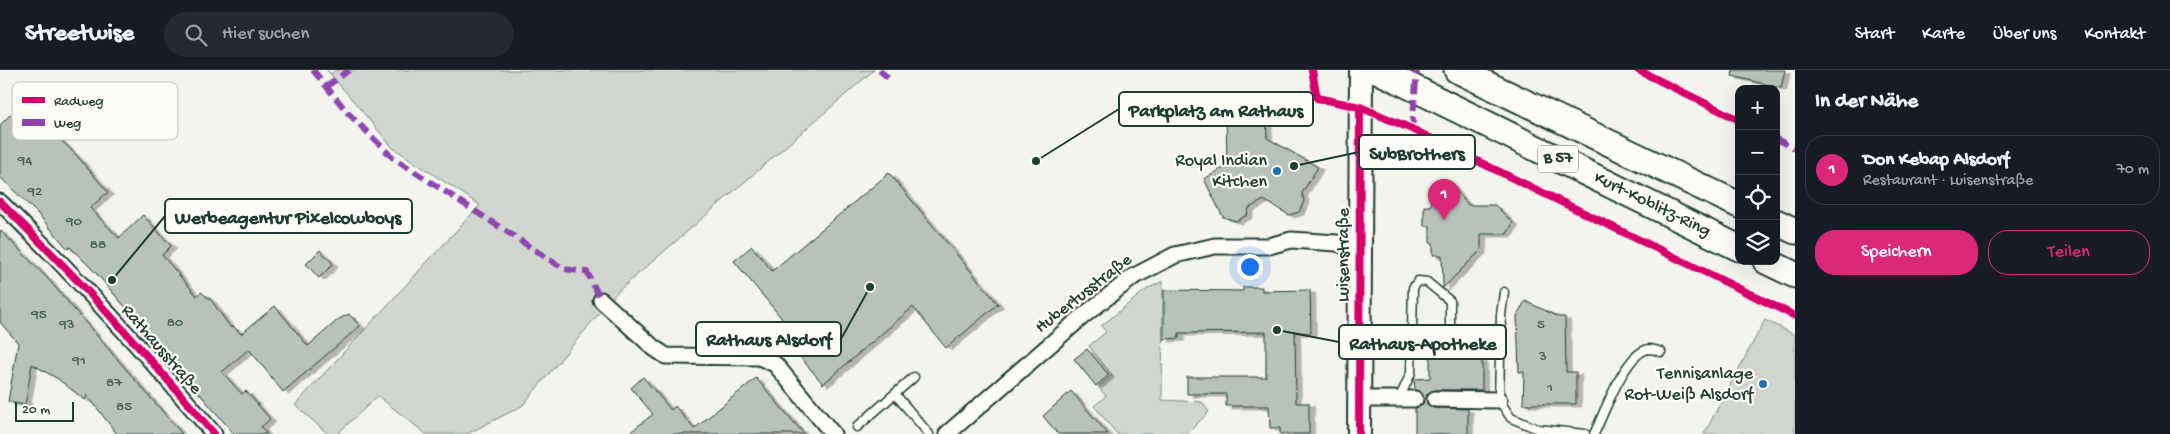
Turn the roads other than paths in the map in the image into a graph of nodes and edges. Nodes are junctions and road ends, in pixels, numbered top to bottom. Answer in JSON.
{"nodes":[{"id":1,"x":1360,"y":70,"type":"edge"},
{"id":2,"x":1377,"y":70,"type":"edge"},
{"id":3,"x":1457,"y":70,"type":"edge"},
{"id":4,"x":0,"y":202,"type":"edge"},
{"id":5,"x":1735,"y":203,"type":"edge"},
{"id":6,"x":1780,"y":224,"type":"edge"},
{"id":7,"x":1795,"y":231,"type":"edge"},
{"id":8,"x":1735,"y":246,"type":"edge"},
{"id":9,"x":1360,"y":252,"type":"junction"},
{"id":10,"x":1774,"y":265,"type":"edge"},
{"id":11,"x":1795,"y":275,"type":"edge"},
{"id":12,"x":1504,"y":292,"type":"dead end"},
{"id":13,"x":601,"y":300,"type":"dead end"},
{"id":14,"x":1450,"y":348,"type":"dead end"},
{"id":15,"x":1661,"y":352,"type":"dead end"},
{"id":16,"x":914,"y":377,"type":"dead end"},
{"id":17,"x":895,"y":394,"type":"junction"},
{"id":18,"x":1360,"y":399,"type":"junction"},
{"id":19,"x":1407,"y":399,"type":"joint"},
{"id":20,"x":1435,"y":399,"type":"dead end"},
{"id":21,"x":1499,"y":400,"type":"junction"},
{"id":22,"x":857,"y":427,"type":"dead end"},
{"id":23,"x":214,"y":434,"type":"edge"},
{"id":24,"x":833,"y":434,"type":"edge"},
{"id":25,"x":929,"y":434,"type":"edge"},
{"id":26,"x":947,"y":434,"type":"edge"},
{"id":27,"x":1359,"y":434,"type":"edge"},
{"id":28,"x":1585,"y":434,"type":"edge"},
{"id":29,"x":1594,"y":434,"type":"edge"}],
"edges":[{"from":1,"to":9,"type":"main road","name":"Luisenstraße"},
{"from":2,"to":8,"type":"main road","name":"Kurt-Koblitz-Ring","number":"B 57"},
{"from":3,"to":5,"type":"main road","name":"Kurt-Koblitz-Ring","number":"B 57"},
{"from":4,"to":23,"type":"street","name":"Rathausstraße"},
{"from":6,"to":7,"type":"main road"},
{"from":9,"to":18,"type":"main road","name":"Luisenstraße"},
{"from":9,"to":26,"type":"street","name":"Hubertusstraße"},
{"from":10,"to":11,"type":"main road"},
{"from":12,"to":21,"type":"lane"},
{"from":13,"to":24,"type":"street"},
{"from":14,"to":19,"type":"lane"},
{"from":15,"to":29,"type":"lane"},
{"from":16,"to":17,"type":"lane"},
{"from":17,"to":22,"type":"lane"},
{"from":17,"to":25,"type":"lane"},
{"from":18,"to":19,"type":"street"},
{"from":18,"to":27,"type":"main road","name":"Luisenstraße"},
{"from":20,"to":21,"type":"street"},
{"from":21,"to":28,"type":"lane"}]}
